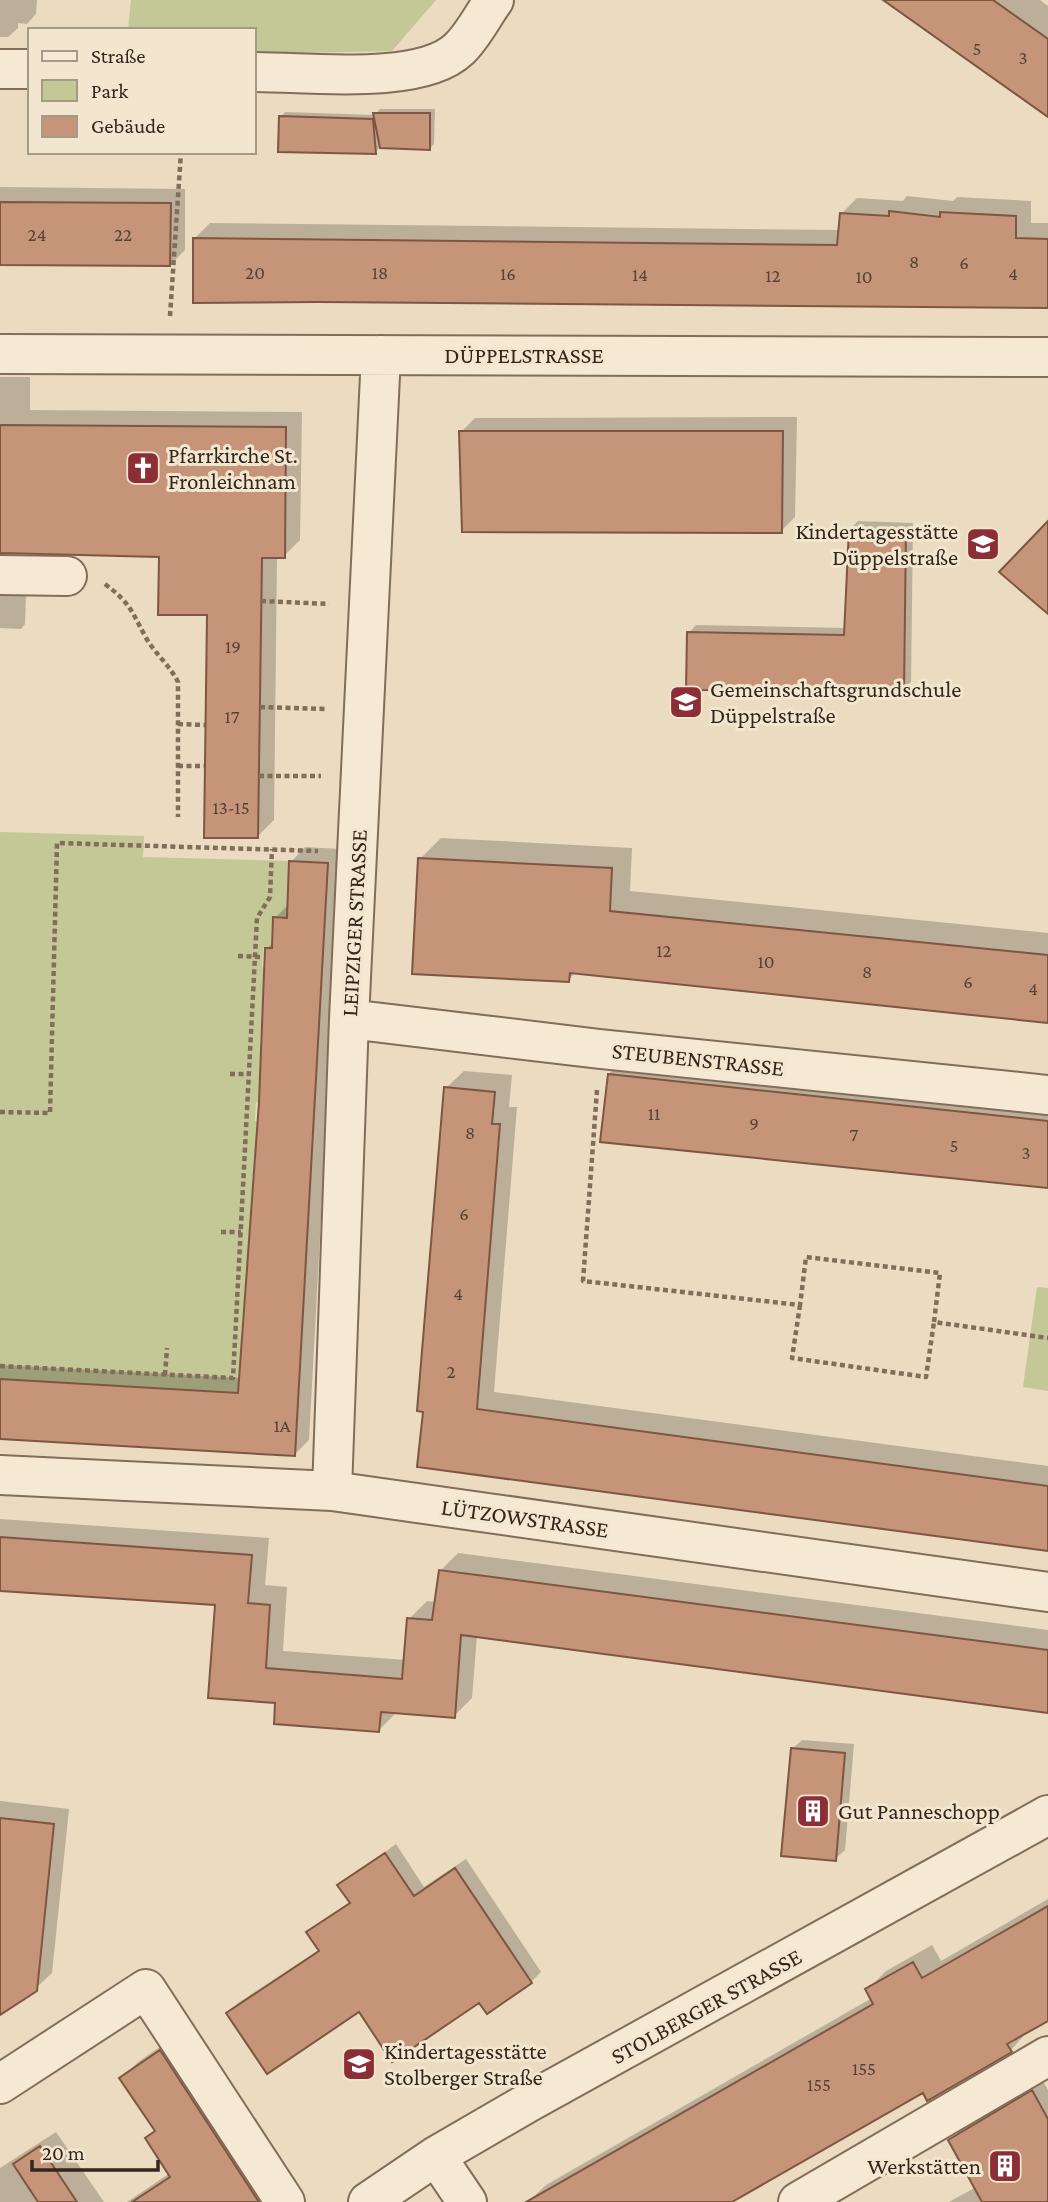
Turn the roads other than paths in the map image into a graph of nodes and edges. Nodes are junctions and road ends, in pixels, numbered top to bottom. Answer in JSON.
{"nodes":[{"id":1,"x":494,"y":0,"type":"edge"},
{"id":2,"x":0,"y":69,"type":"edge"},
{"id":3,"x":28,"y":69,"type":"edge"},
{"id":4,"x":256,"y":72,"type":"edge"},
{"id":5,"x":0,"y":355,"type":"edge"},
{"id":6,"x":381,"y":355,"type":"junction"},
{"id":7,"x":1048,"y":357,"type":"edge"},
{"id":8,"x":0,"y":575,"type":"edge"},
{"id":9,"x":67,"y":576,"type":"road end"},
{"id":10,"x":349,"y":1019,"type":"junction"},
{"id":11,"x":1048,"y":1095,"type":"edge"},
{"id":12,"x":0,"y":1475,"type":"edge"},
{"id":13,"x":332,"y":1491,"type":"junction"},
{"id":14,"x":1048,"y":1592,"type":"edge"},
{"id":15,"x":1048,"y":1815,"type":"edge"},
{"id":16,"x":1048,"y":2056,"type":"edge"},
{"id":17,"x":0,"y":2084,"type":"edge"},
{"id":18,"x":436,"y":2156,"type":"junction"},
{"id":19,"x":285,"y":2202,"type":"edge"},
{"id":20,"x":368,"y":2202,"type":"edge"},
{"id":21,"x":467,"y":2202,"type":"edge"},
{"id":22,"x":798,"y":2202,"type":"edge"}],
"edges":[{"from":1,"to":4,"type":"street"},
{"from":2,"to":3,"type":"street"},
{"from":5,"to":6,"type":"street","name":"DÜPPELSTRASSE"},
{"from":6,"to":7,"type":"street","name":"DÜPPELSTRASSE"},
{"from":6,"to":10,"type":"street","name":"LEIPZIGER STRASSE"},
{"from":8,"to":9,"type":"street"},
{"from":10,"to":11,"type":"street","name":"STEUBENSTRASSE"},
{"from":10,"to":13,"type":"street","name":"LEIPZIGER STRASSE"},
{"from":12,"to":13,"type":"street","name":"LÜTZOWSTRASSE"},
{"from":13,"to":14,"type":"street","name":"LÜTZOWSTRASSE"},
{"from":15,"to":18,"type":"street","name":"STOLBERGER STRASSE"},
{"from":16,"to":22,"type":"street"},
{"from":17,"to":19,"type":"street"},
{"from":18,"to":20,"type":"street","name":"STOLBERGER STRASSE"},
{"from":18,"to":21,"type":"street"}]}
